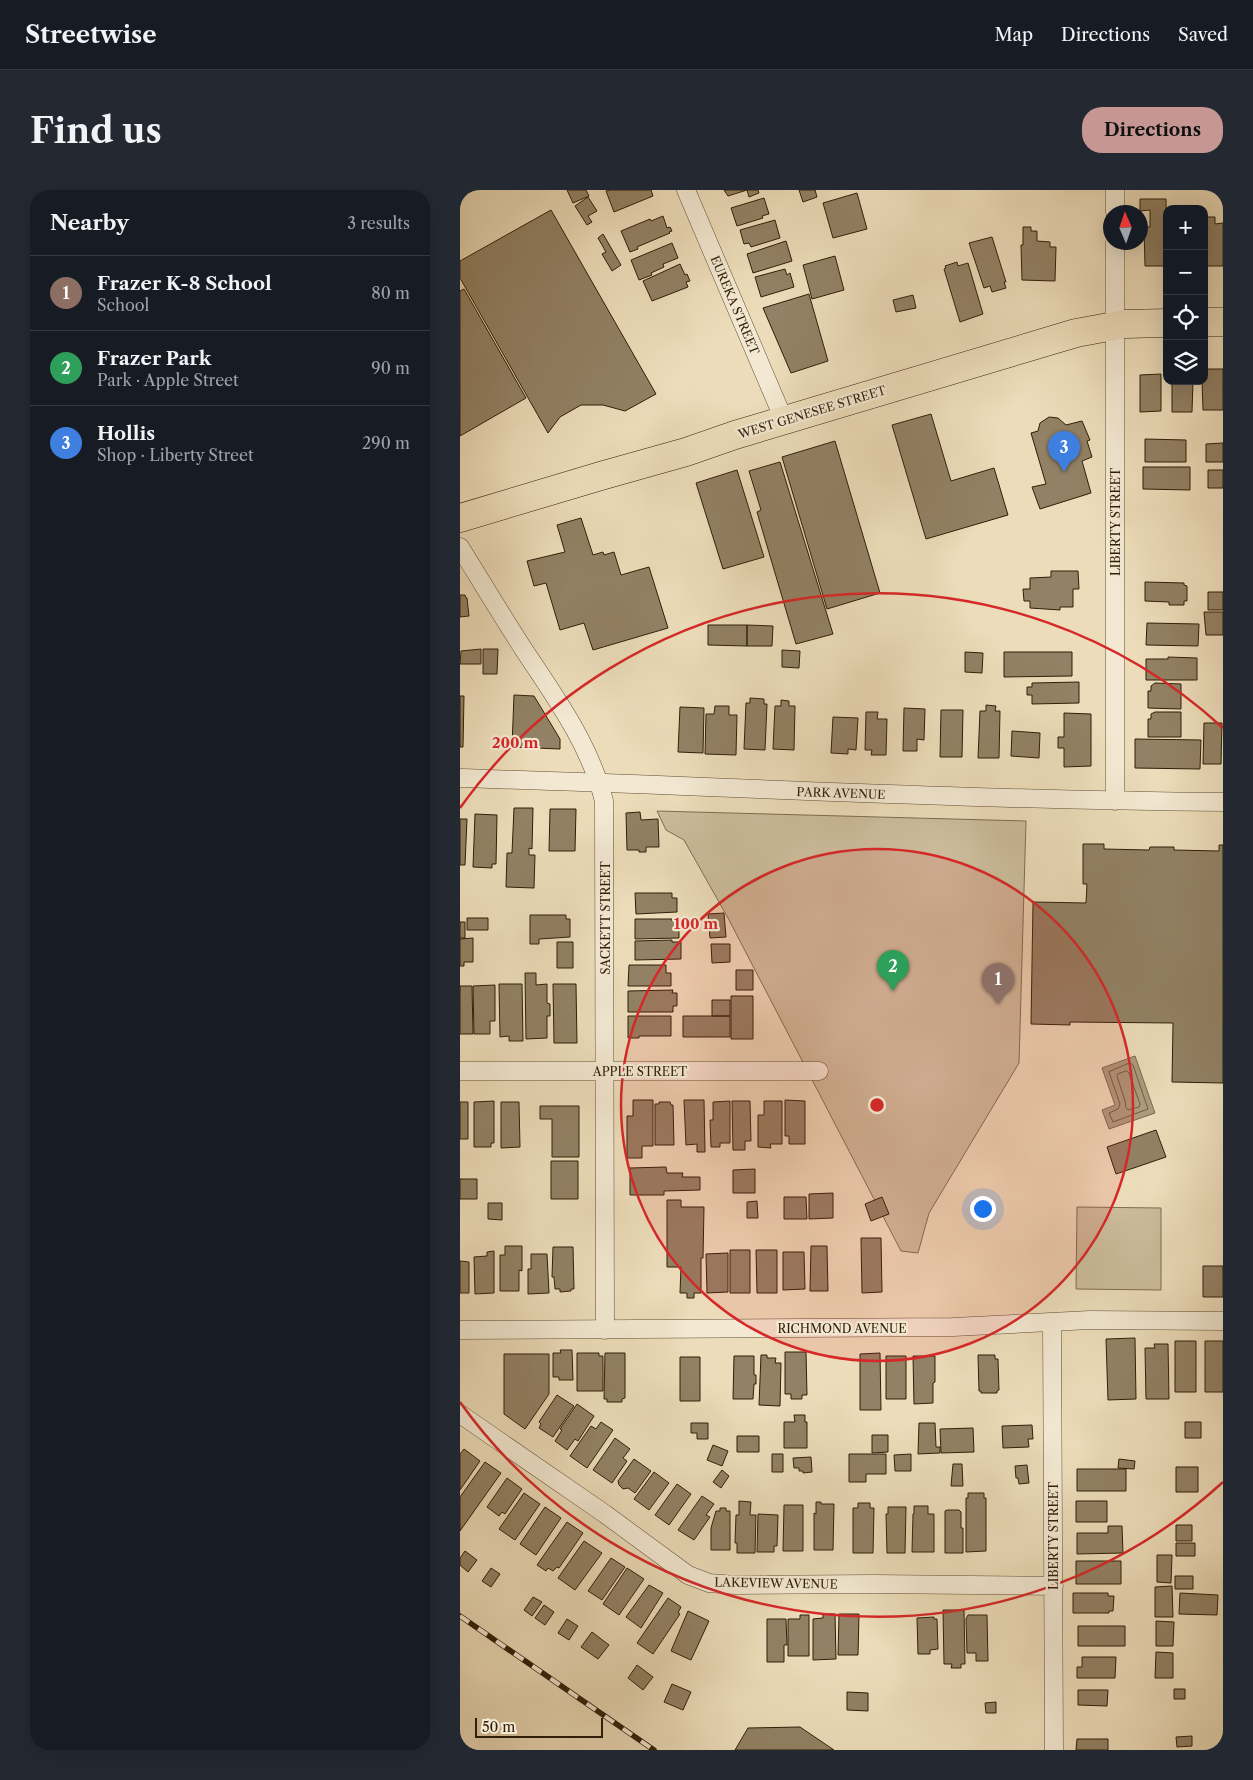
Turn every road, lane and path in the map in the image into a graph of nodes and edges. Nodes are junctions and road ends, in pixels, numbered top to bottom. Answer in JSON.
{"nodes":[{"id":1,"x":686,"y":190,"type":"edge"},
{"id":2,"x":1115,"y":190,"type":"edge"},
{"id":3,"x":1115,"y":205,"type":"edge"},
{"id":4,"x":1115,"y":250,"type":"edge"},
{"id":5,"x":1208,"y":322,"type":"edge"},
{"id":6,"x":1223,"y":322,"type":"edge"},
{"id":7,"x":1163,"y":323,"type":"edge"},
{"id":8,"x":1114,"y":326,"type":"junction"},
{"id":9,"x":784,"y":420,"type":"junction"},
{"id":10,"x":460,"y":518,"type":"edge"},
{"id":11,"x":460,"y":546,"type":"edge"},
{"id":12,"x":460,"y":778,"type":"edge"},
{"id":13,"x":600,"y":783,"type":"junction"},
{"id":14,"x":1115,"y":801,"type":"junction"},
{"id":15,"x":1223,"y":802,"type":"edge"},
{"id":16,"x":460,"y":1070,"type":"edge"},
{"id":17,"x":605,"y":1071,"type":"junction"},
{"id":18,"x":819,"y":1071,"type":"dead end"},
{"id":19,"x":1223,"y":1321,"type":"edge"},
{"id":20,"x":1052,"y":1322,"type":"junction"},
{"id":21,"x":460,"y":1330,"type":"edge"},
{"id":22,"x":605,"y":1330,"type":"junction"},
{"id":23,"x":460,"y":1414,"type":"edge"},
{"id":24,"x":1054,"y":1586,"type":"junction"},
{"id":25,"x":1054,"y":1750,"type":"edge"}],
"edges":[{"from":1,"to":9,"type":"street","name":"EUREKA STREET"},
{"from":2,"to":3,"type":"street"},
{"from":4,"to":8,"type":"street","name":"LIBERTY STREET"},
{"from":5,"to":6,"type":"main road"},
{"from":7,"to":8,"type":"main road","name":"WEST GENESEE STREET"},
{"from":8,"to":9,"type":"main road","name":"WEST GENESEE STREET"},
{"from":8,"to":14,"type":"street","name":"LIBERTY STREET"},
{"from":9,"to":10,"type":"main road","name":"WEST GENESEE STREET"},
{"from":11,"to":13,"type":"street","name":"SACKETT STREET"},
{"from":12,"to":13,"type":"street","name":"PARK AVENUE"},
{"from":13,"to":14,"type":"street","name":"PARK AVENUE"},
{"from":13,"to":17,"type":"street","name":"SACKETT STREET"},
{"from":14,"to":15,"type":"street","name":"PARK AVENUE"},
{"from":16,"to":17,"type":"street","name":"APPLE STREET"},
{"from":17,"to":18,"type":"street","name":"APPLE STREET"},
{"from":17,"to":22,"type":"street","name":"SACKETT STREET"},
{"from":19,"to":20,"type":"street","name":"RICHMOND AVENUE"},
{"from":20,"to":22,"type":"street","name":"RICHMOND AVENUE"},
{"from":20,"to":24,"type":"street","name":"LIBERTY STREET"},
{"from":21,"to":22,"type":"street","name":"RICHMOND AVENUE"},
{"from":23,"to":24,"type":"street","name":"LAKEVIEW AVENUE"},
{"from":24,"to":25,"type":"street","name":"LIBERTY STREET"}]}
